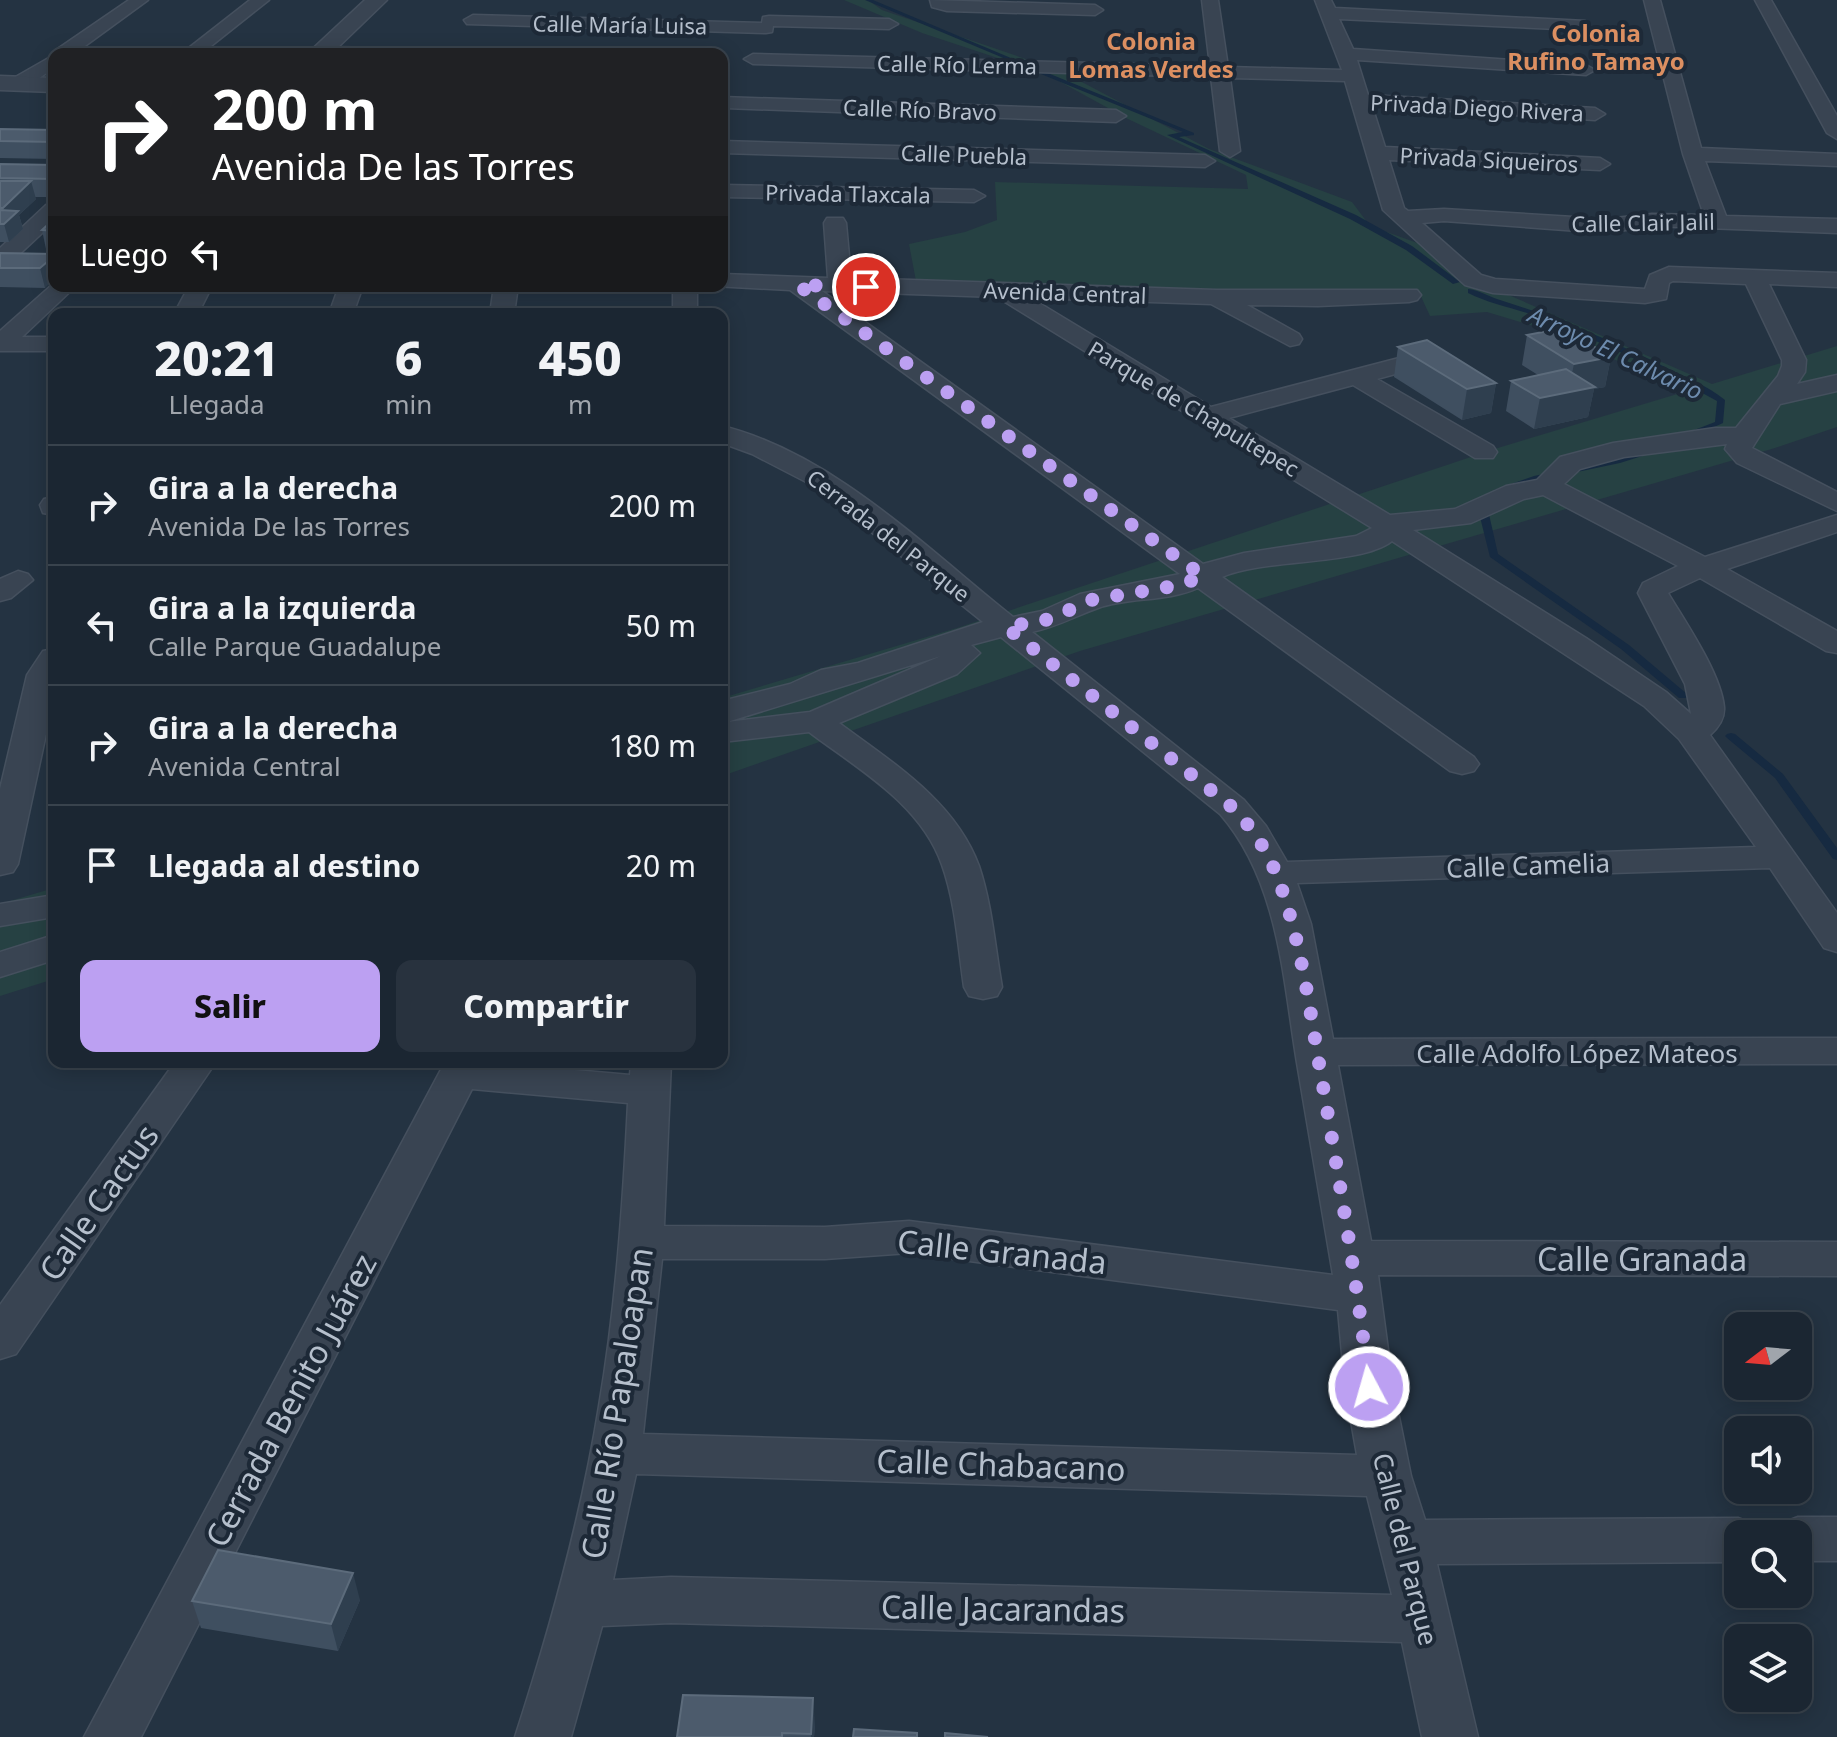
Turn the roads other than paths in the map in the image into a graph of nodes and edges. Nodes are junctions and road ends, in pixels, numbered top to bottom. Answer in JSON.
{"nodes":[{"id":1,"x":140,"y":0,"type":"edge"},
{"id":2,"x":261,"y":0,"type":"edge"},
{"id":3,"x":377,"y":0,"type":"edge"},
{"id":4,"x":492,"y":0,"type":"edge"},
{"id":5,"x":778,"y":0,"type":"edge"},
{"id":6,"x":938,"y":0,"type":"edge"},
{"id":7,"x":1210,"y":0,"type":"edge"},
{"id":8,"x":1652,"y":0,"type":"edge"},
{"id":9,"x":1763,"y":0,"type":"edge"},
{"id":10,"x":1326,"y":6,"type":"edge"},
{"id":11,"x":1021,"y":8,"type":"junction"},
{"id":12,"x":1094,"y":12,"type":"edge"},
{"id":13,"x":473,"y":20,"type":"junction"},
{"id":14,"x":767,"y":24,"type":"junction"},
{"id":15,"x":889,"y":24,"type":"dead end"},
{"id":16,"x":1579,"y":25,"type":"dead end"},
{"id":17,"x":1016,"y":30,"type":"dead end"},
{"id":18,"x":71,"y":48,"type":"edge"},
{"id":19,"x":198,"y":48,"type":"edge"},
{"id":20,"x":324,"y":48,"type":"edge"},
{"id":21,"x":446,"y":48,"type":"edge"},
{"id":22,"x":1346,"y":54,"type":"junction"},
{"id":23,"x":48,"y":63,"type":"edge"},
{"id":24,"x":1586,"y":70,"type":"dead end"},
{"id":25,"x":1220,"y":72,"type":"junction"},
{"id":26,"x":1353,"y":76,"type":"junction"},
{"id":27,"x":738,"y":80,"type":"edge"},
{"id":28,"x":10,"y":83,"type":"edge"},
{"id":29,"x":48,"y":85,"type":"edge"},
{"id":30,"x":1359,"y":100,"type":"junction"},
{"id":31,"x":1595,"y":114,"type":"dead end"},
{"id":32,"x":1116,"y":116,"type":"dead end"},
{"id":33,"x":1837,"y":133,"type":"edge"},
{"id":34,"x":728,"y":147,"type":"edge"},
{"id":35,"x":1230,"y":151,"type":"dead end"},
{"id":36,"x":1377,"y":153,"type":"junction"},
{"id":37,"x":1693,"y":154,"type":"junction"},
{"id":38,"x":1837,"y":160,"type":"edge"},
{"id":39,"x":1205,"y":161,"type":"dead end"},
{"id":40,"x":1600,"y":164,"type":"dead end"},
{"id":41,"x":728,"y":191,"type":"edge"},
{"id":42,"x":974,"y":196,"type":"dead end"},
{"id":43,"x":48,"y":215,"type":"edge"},
{"id":44,"x":1402,"y":218,"type":"junction"},
{"id":45,"x":1717,"y":221,"type":"junction"},
{"id":46,"x":835,"y":223,"type":"dead end"},
{"id":47,"x":1837,"y":226,"type":"edge"},
{"id":48,"x":1,"y":258,"type":"edge"},
{"id":49,"x":28,"y":259,"type":"edge"},
{"id":50,"x":1754,"y":277,"type":"junction"},
{"id":51,"x":1837,"y":280,"type":"edge"},
{"id":52,"x":728,"y":281,"type":"edge"},
{"id":53,"x":798,"y":285,"type":"junction"},
{"id":54,"x":840,"y":287,"type":"junction"},
{"id":55,"x":1000,"y":289,"type":"junction"},
{"id":56,"x":57,"y":292,"type":"edge"},
{"id":57,"x":1409,"y":295,"type":"dead end"},
{"id":58,"x":1216,"y":297,"type":"junction"},
{"id":59,"x":1290,"y":339,"type":"dead end"},
{"id":60,"x":0,"y":344,"type":"edge"},
{"id":61,"x":48,"y":344,"type":"edge"},
{"id":62,"x":1790,"y":349,"type":"junction"},
{"id":63,"x":1426,"y":358,"type":"edge"},
{"id":64,"x":1355,"y":376,"type":"junction"},
{"id":65,"x":1837,"y":380,"type":"edge"},
{"id":66,"x":1771,"y":398,"type":"junction"},
{"id":67,"x":1207,"y":416,"type":"junction"},
{"id":68,"x":728,"y":436,"type":"edge"},
{"id":69,"x":1744,"y":436,"type":"junction"},
{"id":70,"x":1484,"y":452,"type":"dead end"},
{"id":71,"x":1546,"y":486,"type":"junction"},
{"id":72,"x":1837,"y":503,"type":"edge"},
{"id":73,"x":1837,"y":523,"type":"edge"},
{"id":74,"x":1388,"y":526,"type":"junction"},
{"id":75,"x":1705,"y":567,"type":"junction"},
{"id":76,"x":1203,"y":576,"type":"junction"},
{"id":77,"x":994,"y":630,"type":"junction"},
{"id":78,"x":1837,"y":644,"type":"edge"},
{"id":79,"x":48,"y":667,"type":"edge"},
{"id":80,"x":728,"y":711,"type":"edge"},
{"id":81,"x":816,"y":721,"type":"junction"},
{"id":82,"x":728,"y":731,"type":"edge"},
{"id":83,"x":1691,"y":732,"type":"junction"},
{"id":84,"x":1462,"y":764,"type":"dead end"},
{"id":85,"x":1781,"y":857,"type":"junction"},
{"id":86,"x":0,"y":864,"type":"edge"},
{"id":87,"x":1276,"y":873,"type":"junction"},
{"id":88,"x":48,"y":907,"type":"edge"},
{"id":89,"x":0,"y":915,"type":"edge"},
{"id":90,"x":1837,"y":940,"type":"edge"},
{"id":91,"x":48,"y":949,"type":"edge"},
{"id":92,"x":0,"y":965,"type":"edge"},
{"id":93,"x":983,"y":987,"type":"dead end"},
{"id":94,"x":1837,"y":1051,"type":"edge"},
{"id":95,"x":1317,"y":1052,"type":"junction"},
{"id":96,"x":192,"y":1068,"type":"edge"},
{"id":97,"x":463,"y":1068,"type":"edge"},
{"id":98,"x":651,"y":1076,"type":"edge"},
{"id":99,"x":643,"y":1242,"type":"junction"},
{"id":100,"x":1837,"y":1259,"type":"edge"},
{"id":101,"x":1355,"y":1277,"type":"junction"},
{"id":102,"x":0,"y":1341,"type":"edge"},
{"id":103,"x":615,"y":1453,"type":"junction"},
{"id":104,"x":1386,"y":1476,"type":"junction"},
{"id":105,"x":1812,"y":1539,"type":"edge"},
{"id":106,"x":1837,"y":1539,"type":"edge"},
{"id":107,"x":1724,"y":1540,"type":"edge"},
{"id":108,"x":1406,"y":1542,"type":"junction"},
{"id":109,"x":583,"y":1604,"type":"junction"},
{"id":110,"x":1423,"y":1619,"type":"junction"},
{"id":111,"x":112,"y":1737,"type":"edge"},
{"id":112,"x":543,"y":1737,"type":"edge"},
{"id":113,"x":1450,"y":1737,"type":"edge"}],
"edges":[{"from":1,"to":18,"type":"street"},
{"from":2,"to":19,"type":"street"},
{"from":3,"to":20,"type":"street"},
{"from":4,"to":13,"type":"street"},
{"from":5,"to":14,"type":"street"},
{"from":6,"to":11,"type":"street"},
{"from":7,"to":25,"type":"street"},
{"from":8,"to":37,"type":"street"},
{"from":9,"to":33,"type":"street"},
{"from":10,"to":16,"type":"street"},
{"from":10,"to":22,"type":"street"},
{"from":11,"to":12,"type":"street"},
{"from":11,"to":17,"type":"street"},
{"from":13,"to":14,"type":"street","name":"Calle María Luisa"},
{"from":13,"to":21,"type":"street"},
{"from":14,"to":15,"type":"street","name":"Calle María Luisa"},
{"from":14,"to":27,"type":"street"},
{"from":22,"to":24,"type":"street"},
{"from":22,"to":26,"type":"street"},
{"from":23,"to":28,"type":"street"},
{"from":25,"to":26,"type":"street","name":"Calle Río Lerma"},
{"from":25,"to":27,"type":"street","name":"Calle Río Lerma"},
{"from":25,"to":35,"type":"street"},
{"from":26,"to":30,"type":"street"},
{"from":27,"to":32,"type":"street","name":"Calle Río Bravo"},
{"from":28,"to":29,"type":"street"},
{"from":30,"to":31,"type":"street","name":"Privada Diego Rivera"},
{"from":30,"to":36,"type":"street"},
{"from":34,"to":39,"type":"street","name":"Calle Puebla"},
{"from":36,"to":40,"type":"street","name":"Privada Siqueiros"},
{"from":36,"to":44,"type":"street"},
{"from":37,"to":38,"type":"street"},
{"from":37,"to":45,"type":"street"},
{"from":41,"to":42,"type":"street","name":"Privada Tlaxcala"},
{"from":43,"to":48,"type":"street"},
{"from":44,"to":45,"type":"street","name":"Calle Clair Jalil"},
{"from":44,"to":50,"type":"street"},
{"from":45,"to":47,"type":"street","name":"Calle Clair Jalil"},
{"from":46,"to":54,"type":"street"},
{"from":48,"to":49,"type":"street"},
{"from":50,"to":51,"type":"street"},
{"from":50,"to":62,"type":"street"},
{"from":52,"to":53,"type":"street","name":"Avenida Central"},
{"from":53,"to":54,"type":"street","name":"Avenida Central"},
{"from":53,"to":76,"type":"street"},
{"from":54,"to":55,"type":"street","name":"Avenida Central"},
{"from":55,"to":58,"type":"street","name":"Avenida Central"},
{"from":55,"to":67,"type":"street","name":"Parque de Chapultepec"},
{"from":56,"to":60,"type":"street"},
{"from":57,"to":58,"type":"street","name":"Avenida Central"},
{"from":58,"to":59,"type":"street"},
{"from":60,"to":61,"type":"street"},
{"from":62,"to":65,"type":"street"},
{"from":62,"to":66,"type":"street"},
{"from":63,"to":64,"type":"street"},
{"from":64,"to":67,"type":"street"},
{"from":64,"to":70,"type":"street"},
{"from":65,"to":66,"type":"street"},
{"from":66,"to":69,"type":"street"},
{"from":67,"to":74,"type":"street","name":"Parque de Chapultepec"},
{"from":68,"to":77,"type":"street","name":"Cerrada del Parque"},
{"from":69,"to":71,"type":"street"},
{"from":69,"to":72,"type":"street"},
{"from":71,"to":74,"type":"street"},
{"from":71,"to":75,"type":"street"},
{"from":73,"to":75,"type":"street"},
{"from":74,"to":76,"type":"street"},
{"from":74,"to":83,"type":"street","name":"Parque de Chapultepec"},
{"from":75,"to":78,"type":"street"},
{"from":75,"to":83,"type":"street"},
{"from":76,"to":77,"type":"street"},
{"from":76,"to":84,"type":"street"},
{"from":77,"to":80,"type":"street"},
{"from":77,"to":81,"type":"street"},
{"from":77,"to":87,"type":"street","name":"Calle del Parque"},
{"from":79,"to":86,"type":"street"},
{"from":81,"to":82,"type":"street"},
{"from":81,"to":93,"type":"street"},
{"from":83,"to":85,"type":"street","name":"Parque de Chapultepec"},
{"from":85,"to":87,"type":"street","name":"Calle Camelia"},
{"from":85,"to":90,"type":"street","name":"Parque de Chapultepec"},
{"from":87,"to":95,"type":"street","name":"Calle del Parque"},
{"from":88,"to":89,"type":"street"},
{"from":91,"to":92,"type":"street"},
{"from":94,"to":95,"type":"street","name":"Calle Adolfo López Mateos"},
{"from":95,"to":101,"type":"street","name":"Calle del Parque"},
{"from":96,"to":102,"type":"street","name":"Calle Cactus"},
{"from":97,"to":98,"type":"street"},
{"from":97,"to":111,"type":"street","name":"Cerrada Benito Juárez"},
{"from":98,"to":99,"type":"street","name":"Calle Río Papaloapan"},
{"from":99,"to":101,"type":"street","name":"Calle Granada"},
{"from":99,"to":103,"type":"street","name":"Calle Río Papaloapan"},
{"from":100,"to":101,"type":"street","name":"Calle Granada"},
{"from":101,"to":104,"type":"street","name":"Calle del Parque"},
{"from":103,"to":104,"type":"street","name":"Calle Chabacano"},
{"from":103,"to":109,"type":"street","name":"Calle Río Papaloapan"},
{"from":104,"to":108,"type":"street","name":"Calle del Parque"},
{"from":105,"to":106,"type":"street"},
{"from":107,"to":108,"type":"street"},
{"from":108,"to":110,"type":"street","name":"Calle del Parque"},
{"from":109,"to":110,"type":"street","name":"Calle Jacarandas"},
{"from":109,"to":112,"type":"street","name":"Calle Río Papaloapan"},
{"from":110,"to":113,"type":"street","name":"Calle del Parque"}]}
